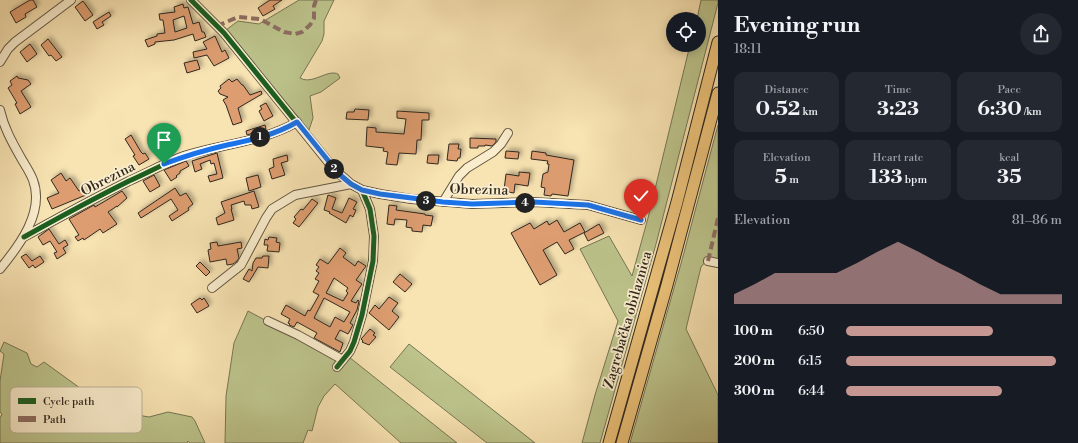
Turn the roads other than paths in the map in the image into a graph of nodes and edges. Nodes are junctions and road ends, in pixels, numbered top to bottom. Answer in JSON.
{"nodes":[{"id":1,"x":71,"y":0,"type":"edge"},
{"id":2,"x":191,"y":0,"type":"edge"},
{"id":3,"x":718,"y":42,"type":"edge"},
{"id":4,"x":0,"y":62,"type":"edge"},
{"id":5,"x":718,"y":93,"type":"edge"},
{"id":6,"x":0,"y":110,"type":"edge"},
{"id":7,"x":297,"y":122,"type":"junction"},
{"id":8,"x":508,"y":133,"type":"dead end"},
{"id":9,"x":351,"y":184,"type":"junction"},
{"id":10,"x":362,"y":190,"type":"junction"},
{"id":11,"x":443,"y":202,"type":"junction"},
{"id":12,"x":641,"y":220,"type":"dead end"},
{"id":13,"x":24,"y":236,"type":"junction"},
{"id":14,"x":708,"y":261,"type":"dead end"},
{"id":15,"x":718,"y":263,"type":"edge"},
{"id":16,"x":0,"y":269,"type":"edge"},
{"id":17,"x":212,"y":288,"type":"dead end"},
{"id":18,"x":268,"y":321,"type":"dead end"},
{"id":19,"x":343,"y":360,"type":"junction"},
{"id":20,"x":337,"y":367,"type":"dead end"},
{"id":21,"x":609,"y":443,"type":"edge"},
{"id":22,"x":622,"y":443,"type":"edge"}],
"edges":[{"from":1,"to":4,"type":"street"},
{"from":2,"to":7,"type":"street","name":"Obrezina"},
{"from":3,"to":21,"type":"highway","name":"Zagrebačka obilaznica"},
{"from":5,"to":22,"type":"highway","name":"Zagrebačka obilaznica"},
{"from":6,"to":13,"type":"street","name":"Obrezina"},
{"from":7,"to":9,"type":"street","name":"Obrezina"},
{"from":7,"to":13,"type":"street","name":"Obrezina"},
{"from":8,"to":11,"type":"street"},
{"from":9,"to":10,"type":"street","name":"Obrezina"},
{"from":9,"to":17,"type":"street"},
{"from":10,"to":11,"type":"street","name":"Obrezina"},
{"from":10,"to":19,"type":"street"},
{"from":11,"to":12,"type":"street","name":"Obrezina"},
{"from":13,"to":16,"type":"street","name":"Obrezina"},
{"from":14,"to":15,"type":"street"},
{"from":18,"to":19,"type":"street"},
{"from":19,"to":20,"type":"street"}]}
